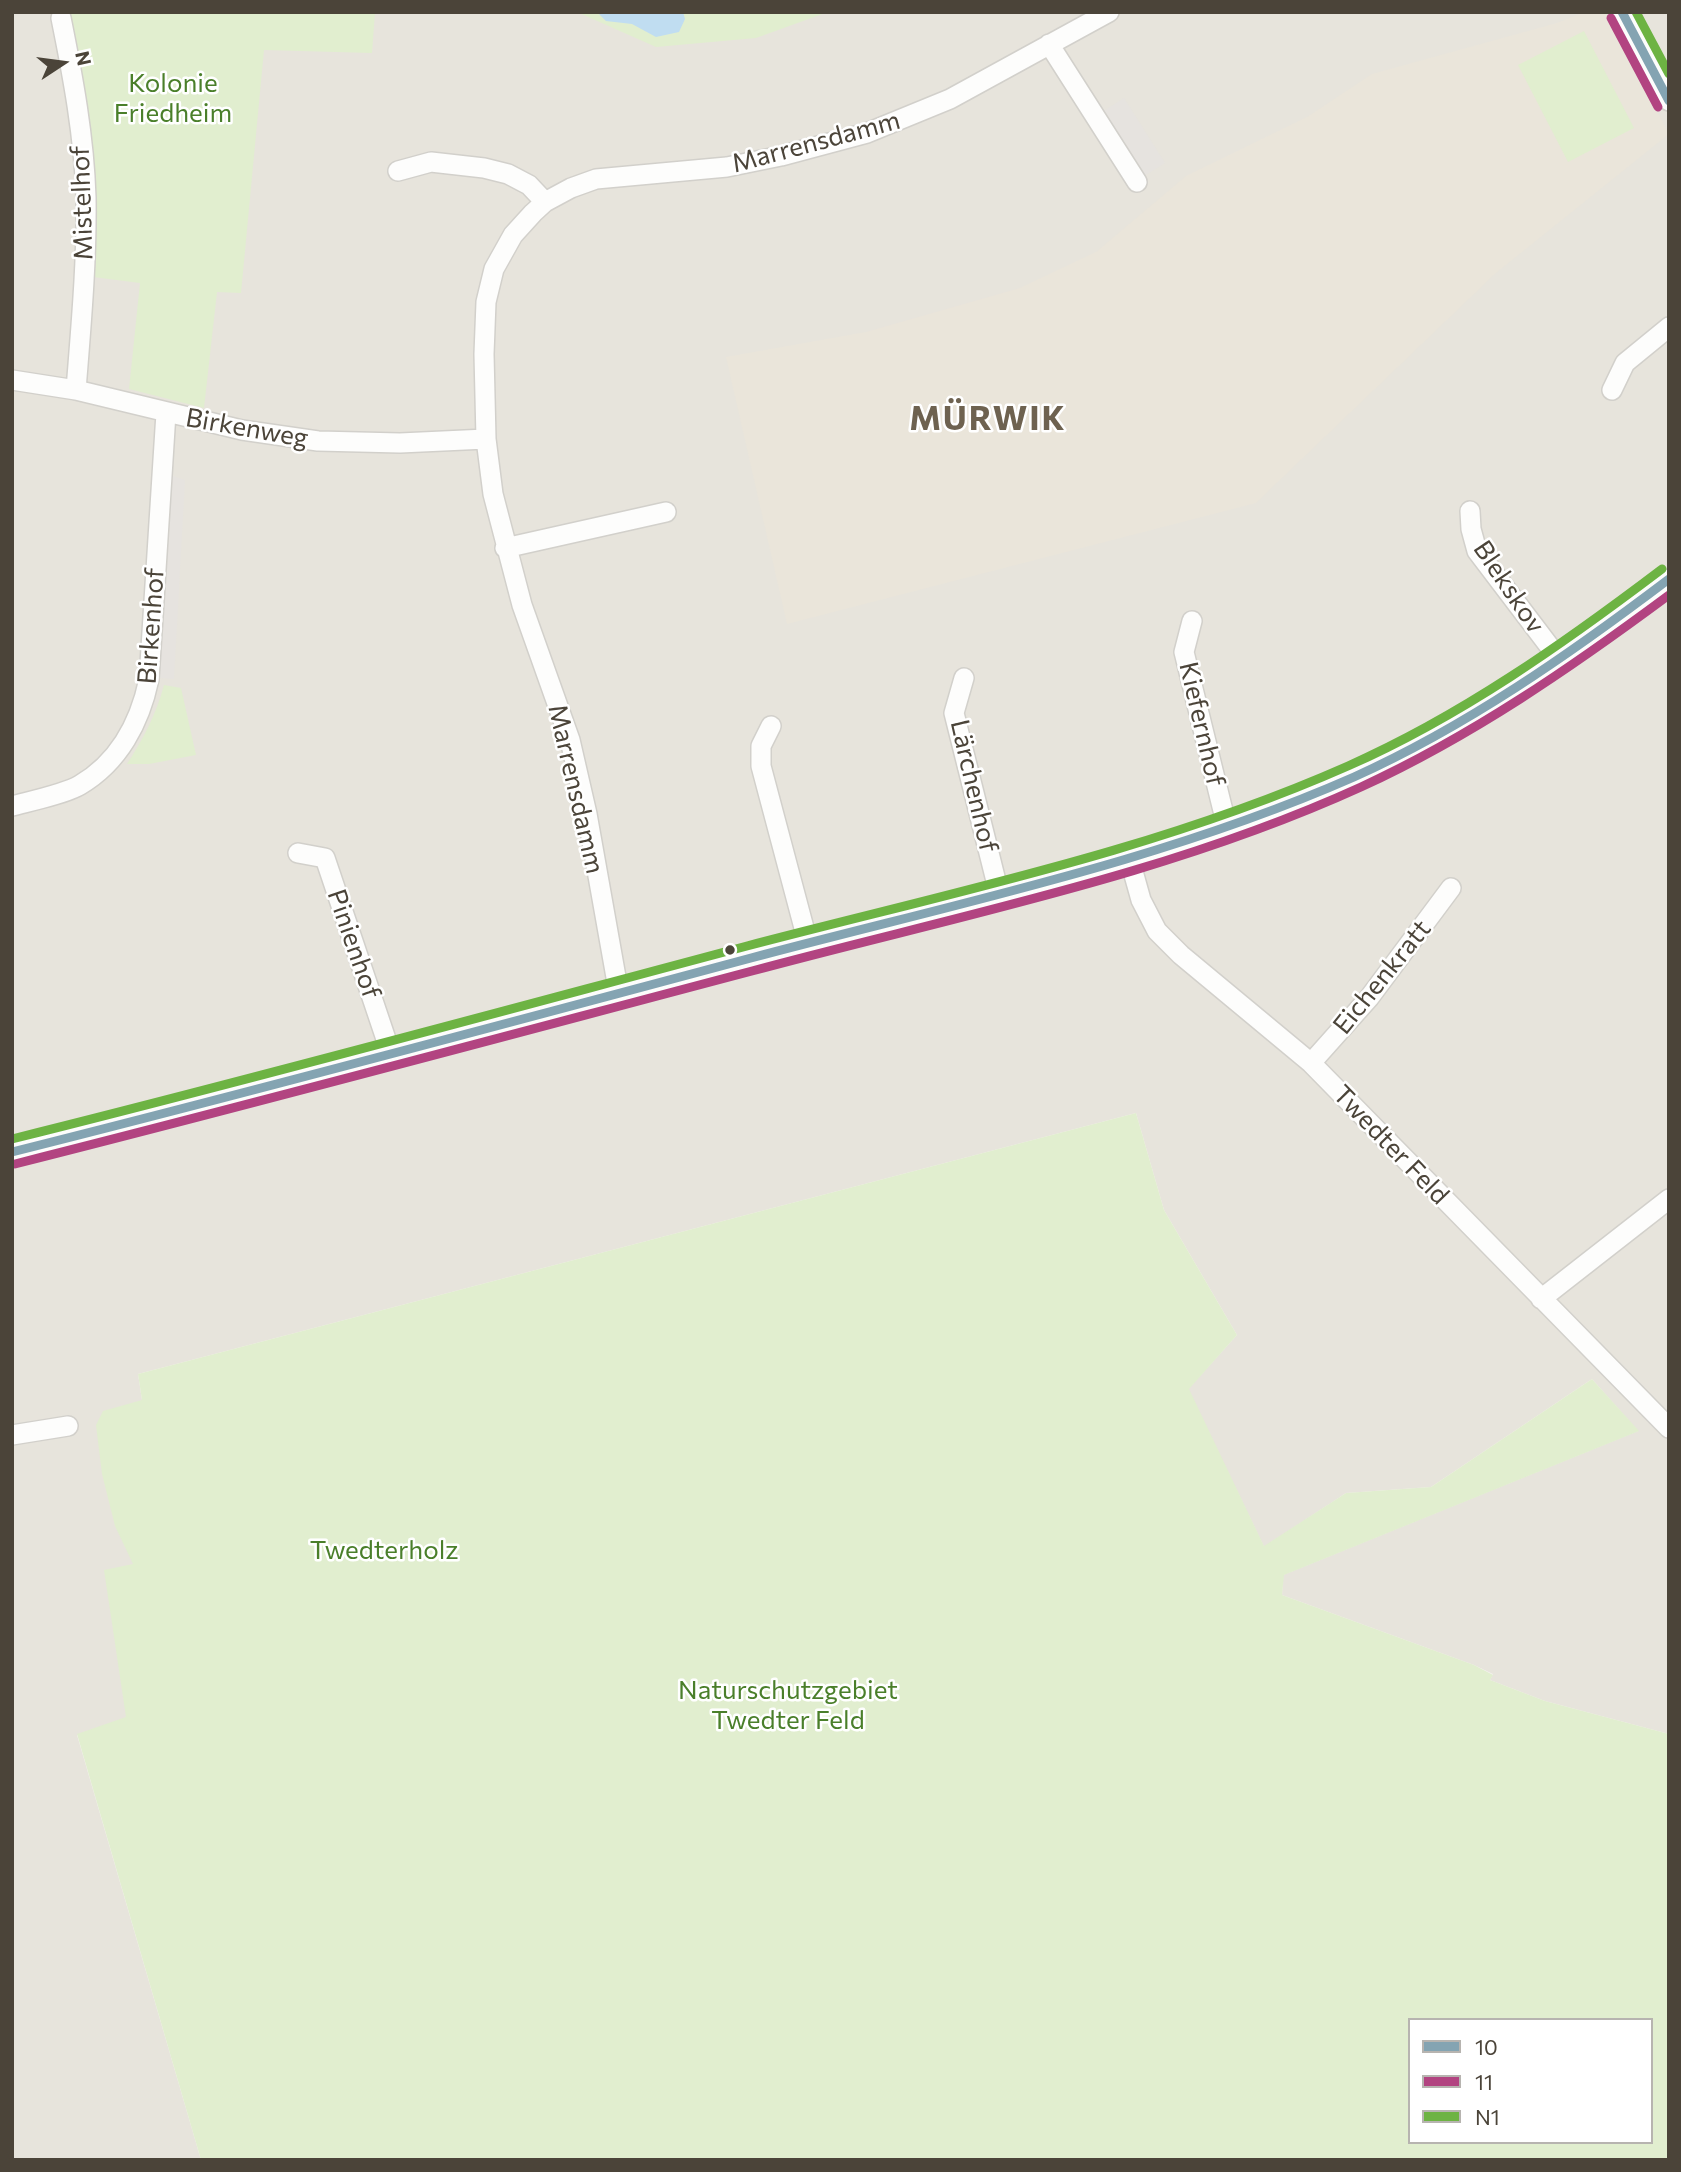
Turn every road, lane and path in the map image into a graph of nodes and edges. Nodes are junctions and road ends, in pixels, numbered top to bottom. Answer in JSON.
{"nodes":[{"id":1,"x":1109,"y":12,"type":"edge"},
{"id":2,"x":1622,"y":12,"type":"edge"},
{"id":3,"x":61,"y":18,"type":"dead end"},
{"id":4,"x":1049,"y":44,"type":"junction"},
{"id":5,"x":1669,"y":101,"type":"edge"},
{"id":6,"x":398,"y":171,"type":"dead end"},
{"id":7,"x":1137,"y":182,"type":"dead end"},
{"id":8,"x":545,"y":202,"type":"junction"},
{"id":9,"x":1669,"y":327,"type":"edge"},
{"id":10,"x":12,"y":380,"type":"edge"},
{"id":11,"x":76,"y":390,"type":"junction"},
{"id":12,"x":1612,"y":390,"type":"dead end"},
{"id":13,"x":166,"y":413,"type":"junction"},
{"id":14,"x":486,"y":439,"type":"junction"},
{"id":15,"x":1469,"y":511,"type":"dead end"},
{"id":16,"x":666,"y":512,"type":"dead end"},
{"id":17,"x":505,"y":548,"type":"junction"},
{"id":18,"x":1669,"y":579,"type":"edge"},
{"id":19,"x":1192,"y":621,"type":"dead end"},
{"id":20,"x":1559,"y":659,"type":"junction"},
{"id":21,"x":964,"y":678,"type":"dead end"},
{"id":22,"x":771,"y":726,"type":"dead end"},
{"id":23,"x":12,"y":806,"type":"edge"},
{"id":24,"x":1227,"y":827,"type":"junction"},
{"id":25,"x":299,"y":853,"type":"dead end"},
{"id":26,"x":1129,"y":857,"type":"junction"},
{"id":27,"x":1451,"y":888,"type":"dead end"},
{"id":28,"x":999,"y":893,"type":"junction"},
{"id":29,"x":808,"y":943,"type":"junction"},
{"id":30,"x":619,"y":994,"type":"junction"},
{"id":31,"x":391,"y":1054,"type":"junction"},
{"id":32,"x":1311,"y":1063,"type":"junction"},
{"id":33,"x":12,"y":1152,"type":"edge"},
{"id":34,"x":1669,"y":1199,"type":"edge"},
{"id":35,"x":1541,"y":1299,"type":"junction"},
{"id":36,"x":68,"y":1426,"type":"dead end"},
{"id":37,"x":1669,"y":1428,"type":"edge"},
{"id":38,"x":12,"y":1434,"type":"edge"}],
"edges":[{"from":1,"to":4,"type":"street","name":"Marrensdamm"},
{"from":2,"to":5,"type":"street"},
{"from":3,"to":11,"type":"street","name":"Mistelhof"},
{"from":4,"to":7,"type":"street"},
{"from":4,"to":8,"type":"street","name":"Marrensdamm"},
{"from":6,"to":8,"type":"street"},
{"from":8,"to":14,"type":"street","name":"Marrensdamm"},
{"from":9,"to":12,"type":"street"},
{"from":10,"to":11,"type":"street","name":"Birkenweg"},
{"from":11,"to":13,"type":"street","name":"Birkenweg"},
{"from":13,"to":14,"type":"street","name":"Birkenweg"},
{"from":13,"to":23,"type":"street","name":"Birkenhof"},
{"from":14,"to":17,"type":"street","name":"Marrensdamm"},
{"from":15,"to":20,"type":"street","name":"Blekskov"},
{"from":16,"to":17,"type":"street"},
{"from":17,"to":30,"type":"street","name":"Marrensdamm"},
{"from":18,"to":20,"type":"street"},
{"from":19,"to":24,"type":"street","name":"Kiefernhof"},
{"from":20,"to":24,"type":"street"},
{"from":21,"to":28,"type":"street","name":"Lärchenhof"},
{"from":22,"to":29,"type":"street"},
{"from":24,"to":26,"type":"street"},
{"from":25,"to":31,"type":"street","name":"Pinienhof"},
{"from":26,"to":28,"type":"street"},
{"from":26,"to":32,"type":"street","name":"Twedter Feld"},
{"from":27,"to":32,"type":"street","name":"Eichenkratt"},
{"from":28,"to":29,"type":"street"},
{"from":29,"to":30,"type":"street"},
{"from":30,"to":31,"type":"street"},
{"from":31,"to":33,"type":"street"},
{"from":32,"to":35,"type":"street","name":"Twedter Feld"},
{"from":34,"to":35,"type":"street"},
{"from":35,"to":37,"type":"street","name":"Twedter Feld"},
{"from":36,"to":38,"type":"street"}]}
